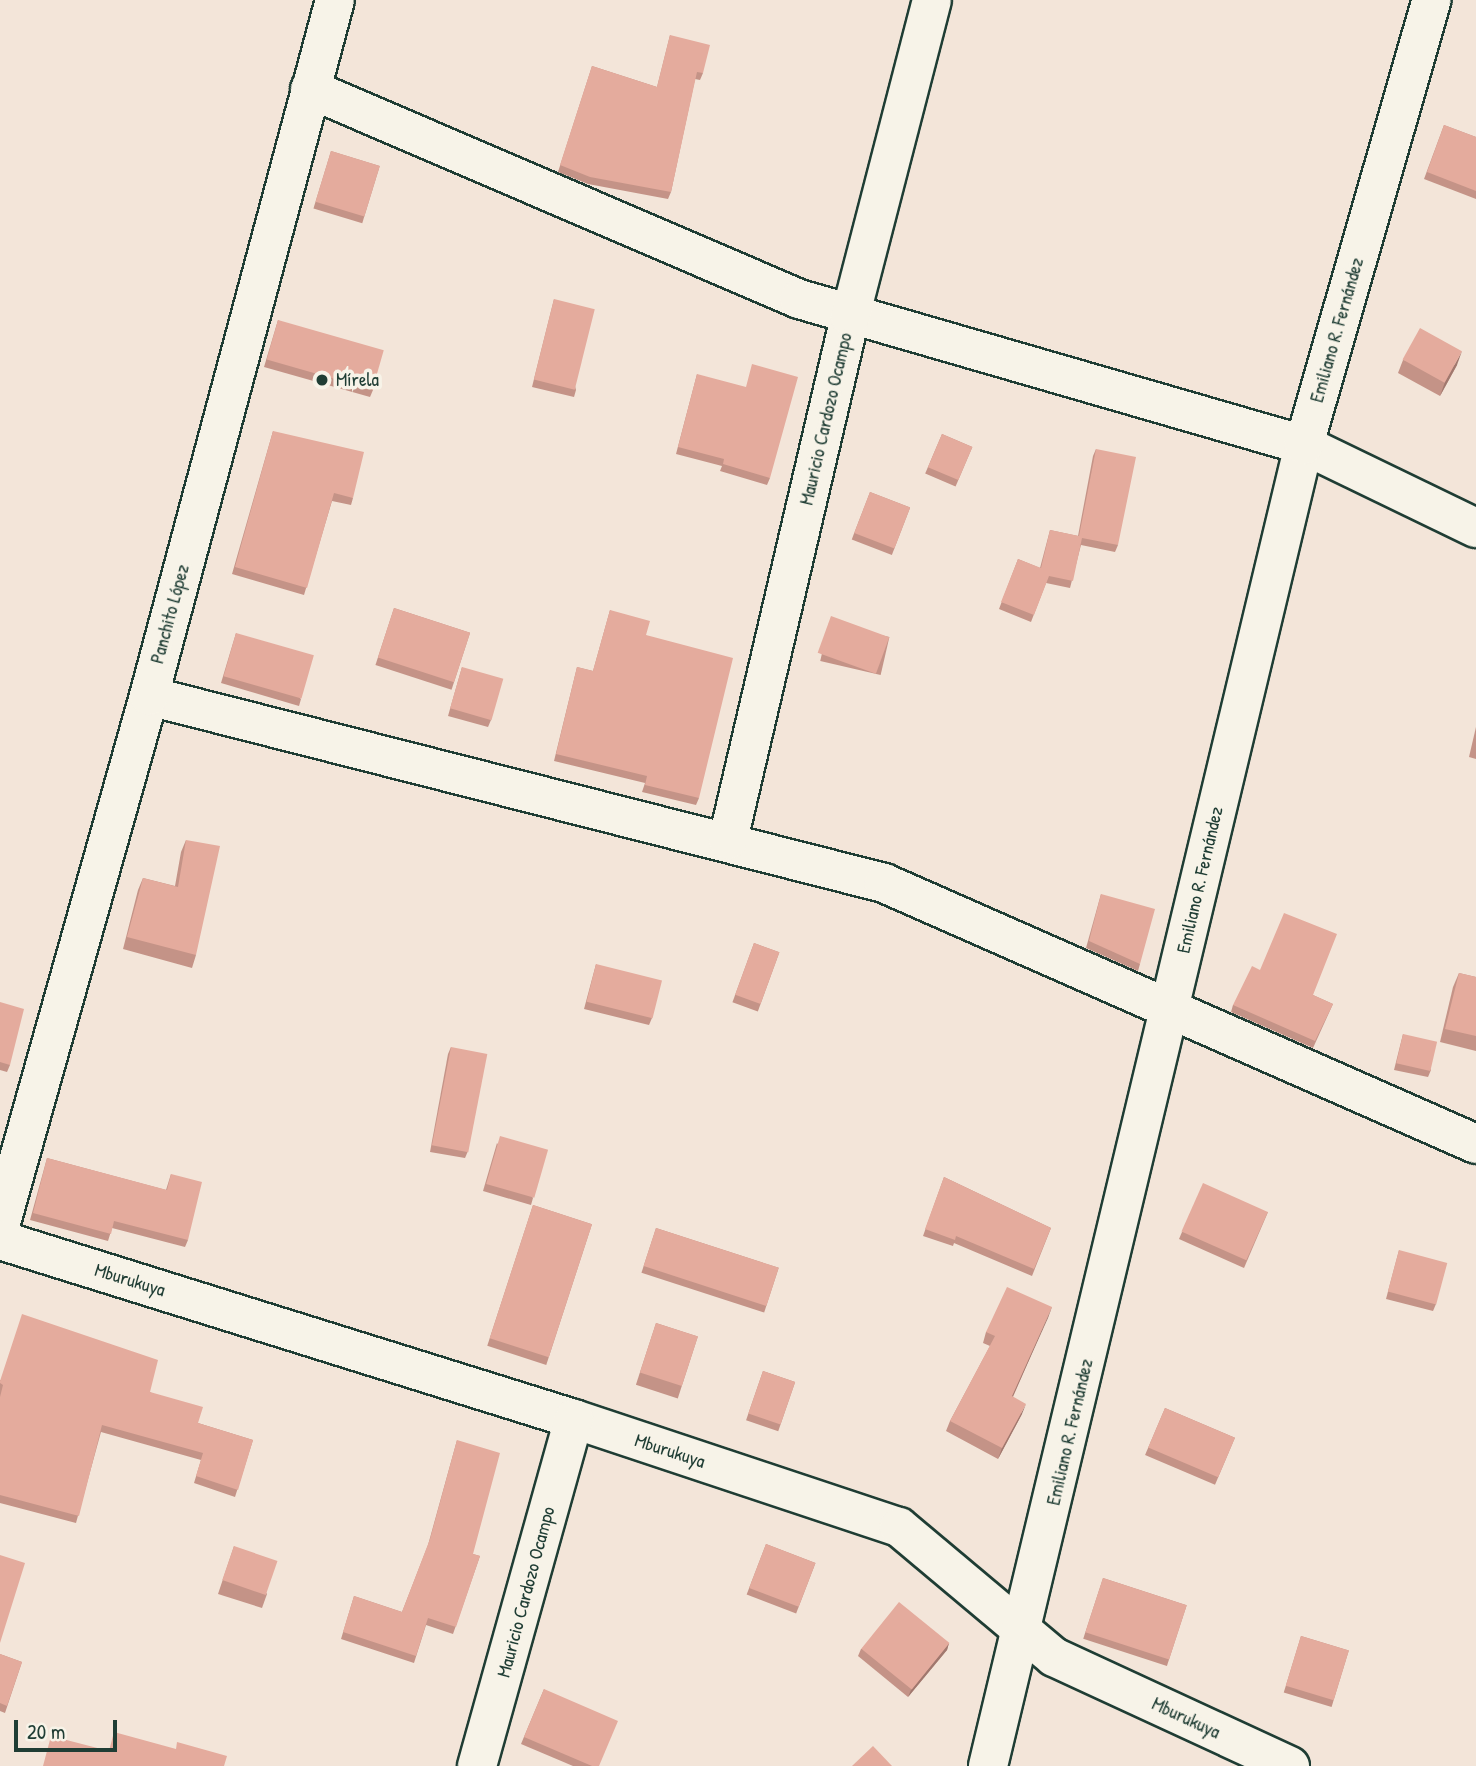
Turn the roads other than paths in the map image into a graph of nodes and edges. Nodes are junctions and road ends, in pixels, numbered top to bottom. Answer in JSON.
{"nodes":[{"id":1,"x":335,"y":0,"type":"edge"},
{"id":2,"x":932,"y":0,"type":"edge"},
{"id":3,"x":1432,"y":0,"type":"edge"},
{"id":4,"x":310,"y":89,"type":"junction"},
{"id":5,"x":850,"y":317,"type":"junction"},
{"id":6,"x":1304,"y":445,"type":"junction"},
{"id":7,"x":1476,"y":528,"type":"edge"},
{"id":8,"x":149,"y":696,"type":"junction"},
{"id":9,"x":728,"y":839,"type":"junction"},
{"id":10,"x":1169,"y":1009,"type":"junction"},
{"id":11,"x":1476,"y":1144,"type":"edge"},
{"id":12,"x":0,"y":1226,"type":"edge"},
{"id":13,"x":0,"y":1240,"type":"edge"},
{"id":14,"x":574,"y":1419,"type":"junction"},
{"id":15,"x":1024,"y":1630,"type":"junction"},
{"id":16,"x":478,"y":1766,"type":"edge"},
{"id":17,"x":988,"y":1766,"type":"edge"},
{"id":18,"x":1290,"y":1766,"type":"edge"}],
"edges":[{"from":1,"to":4,"type":"street","name":"Panchito López"},
{"from":2,"to":5,"type":"street","name":"Mauricio Cardozo Ocampo"},
{"from":3,"to":6,"type":"street","name":"Emiliano R. Fernández"},
{"from":4,"to":5,"type":"street"},
{"from":4,"to":8,"type":"street","name":"Panchito López"},
{"from":5,"to":6,"type":"street"},
{"from":5,"to":9,"type":"street","name":"Mauricio Cardozo Ocampo"},
{"from":6,"to":7,"type":"street"},
{"from":6,"to":10,"type":"street","name":"Emiliano R. Fernández"},
{"from":8,"to":9,"type":"street"},
{"from":8,"to":12,"type":"street","name":"Panchito López"},
{"from":9,"to":10,"type":"street"},
{"from":10,"to":11,"type":"street"},
{"from":10,"to":15,"type":"street","name":"Emiliano R. Fernández"},
{"from":13,"to":14,"type":"street","name":"Mburukuya"},
{"from":14,"to":15,"type":"street","name":"Mburukuya"},
{"from":14,"to":16,"type":"street","name":"Mauricio Cardozo Ocampo"},
{"from":15,"to":17,"type":"street","name":"Emiliano R. Fernández"},
{"from":15,"to":18,"type":"street","name":"Mburukuya"}]}
